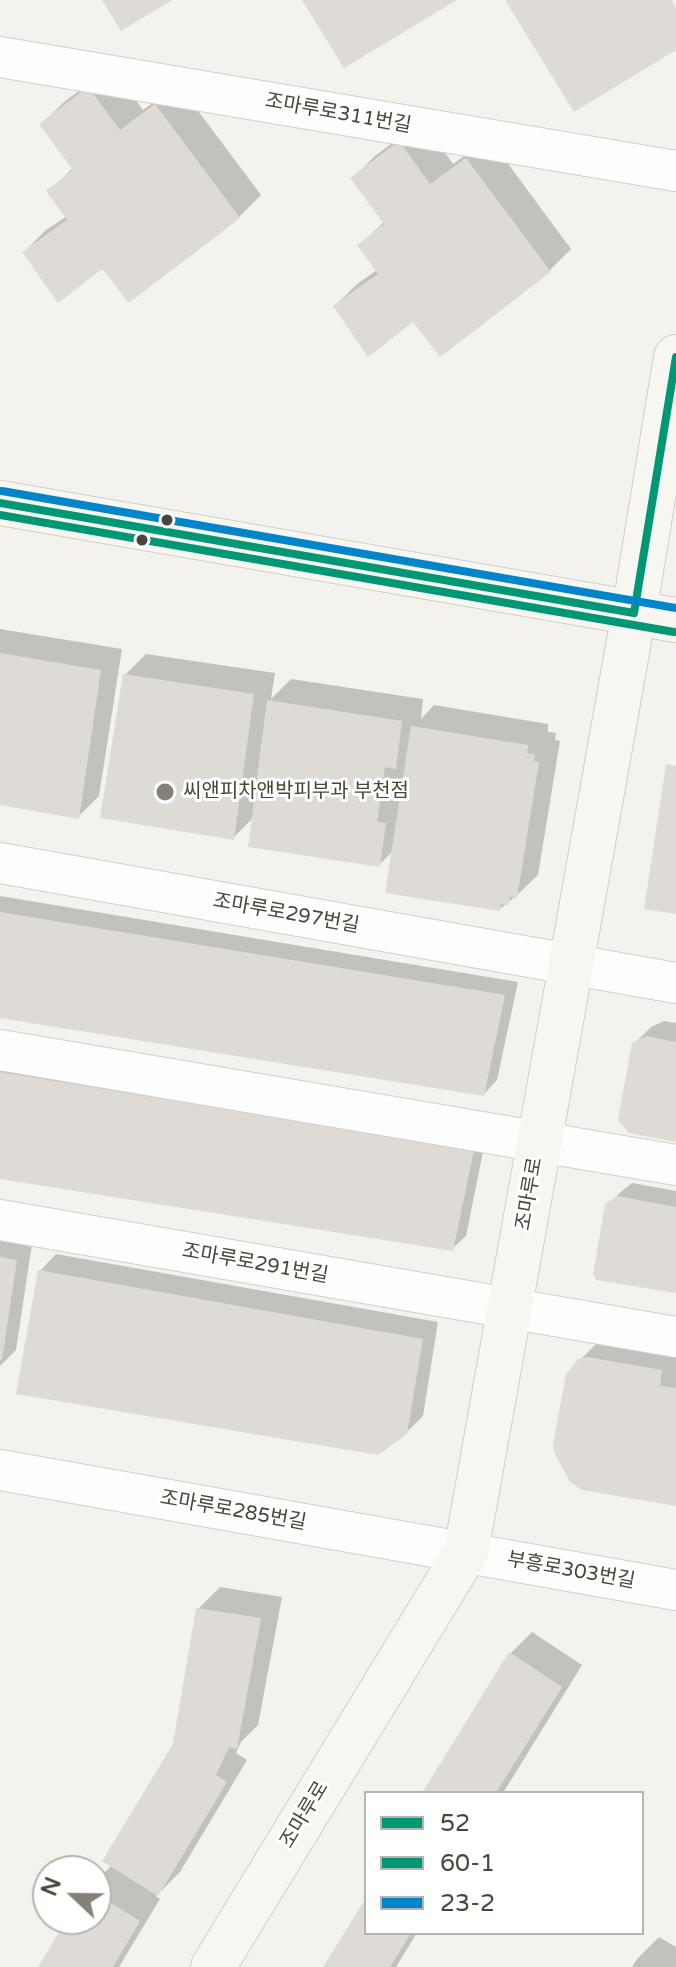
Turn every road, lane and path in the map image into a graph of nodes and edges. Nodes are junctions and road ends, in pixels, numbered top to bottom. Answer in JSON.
{"nodes":[{"id":1,"x":0,"y":57,"type":"edge"},
{"id":2,"x":676,"y":171,"type":"edge"},
{"id":3,"x":676,"y":357,"type":"edge"},
{"id":4,"x":0,"y":503,"type":"edge"},
{"id":5,"x":655,"y":617,"type":"edge"},
{"id":6,"x":0,"y":863,"type":"edge"},
{"id":7,"x":571,"y":964,"type":"junction"},
{"id":8,"x":676,"y":983,"type":"edge"},
{"id":9,"x":0,"y":1050,"type":"edge"},
{"id":10,"x":539,"y":1141,"type":"junction"},
{"id":11,"x":676,"y":1165,"type":"edge"},
{"id":12,"x":0,"y":1220,"type":"edge"},
{"id":13,"x":509,"y":1308,"type":"junction"},
{"id":14,"x":676,"y":1337,"type":"edge"},
{"id":15,"x":0,"y":1470,"type":"edge"},
{"id":16,"x":466,"y":1552,"type":"junction"},
{"id":17,"x":676,"y":1590,"type":"edge"},
{"id":18,"x":213,"y":1967,"type":"edge"}],
"edges":[{"from":1,"to":2,"type":"street","name":"조마루로311번길"},
{"from":3,"to":5,"type":"street","name":"조마루로"},
{"from":4,"to":5,"type":"street"},
{"from":5,"to":7,"type":"street","name":"조마루로"},
{"from":6,"to":7,"type":"street","name":"조마루로297번길"},
{"from":7,"to":8,"type":"street","name":"조마루로297번길"},
{"from":7,"to":10,"type":"street","name":"조마루로"},
{"from":9,"to":10,"type":"street"},
{"from":10,"to":11,"type":"street"},
{"from":10,"to":13,"type":"street","name":"조마루로"},
{"from":12,"to":13,"type":"street","name":"조마루로291번길"},
{"from":13,"to":14,"type":"street","name":"조마루로291번길"},
{"from":13,"to":16,"type":"street","name":"조마루로"},
{"from":15,"to":16,"type":"street","name":"조마루로285번길"},
{"from":16,"to":17,"type":"street","name":"부흥로303번길"},
{"from":16,"to":18,"type":"street","name":"조마루로"}]}
